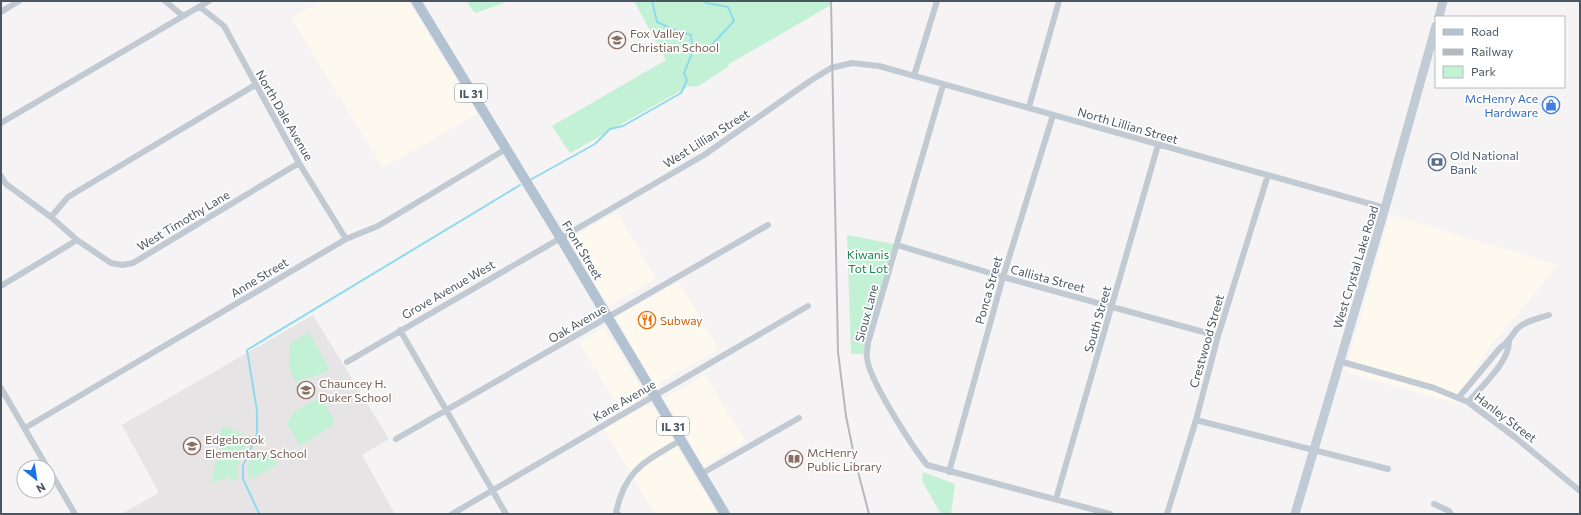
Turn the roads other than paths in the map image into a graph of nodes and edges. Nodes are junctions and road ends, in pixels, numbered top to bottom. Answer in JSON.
{"nodes":[{"id":1,"x":19,"y":1,"type":"edge"},
{"id":2,"x":165,"y":1,"type":"edge"},
{"id":3,"x":209,"y":1,"type":"edge"},
{"id":4,"x":416,"y":1,"type":"edge"},
{"id":5,"x":937,"y":1,"type":"edge"},
{"id":6,"x":1059,"y":1,"type":"edge"},
{"id":7,"x":1443,"y":1,"type":"edge"},
{"id":8,"x":200,"y":6,"type":"junction"},
{"id":9,"x":1,"y":12,"type":"edge"},
{"id":10,"x":183,"y":16,"type":"junction"},
{"id":11,"x":1439,"y":16,"type":"edge"},
{"id":12,"x":1435,"y":30,"type":"edge"},
{"id":13,"x":864,"y":64,"type":"joint"},
{"id":14,"x":914,"y":76,"type":"junction"},
{"id":15,"x":255,"y":85,"type":"junction"},
{"id":16,"x":943,"y":85,"type":"junction"},
{"id":17,"x":1029,"y":107,"type":"junction"},
{"id":18,"x":1053,"y":115,"type":"junction"},
{"id":19,"x":1,"y":123,"type":"edge"},
{"id":20,"x":1158,"y":145,"type":"junction"},
{"id":21,"x":506,"y":149,"type":"junction"},
{"id":22,"x":299,"y":163,"type":"junction"},
{"id":23,"x":1268,"y":175,"type":"junction"},
{"id":24,"x":1,"y":176,"type":"edge"},
{"id":25,"x":1385,"y":208,"type":"junction"},
{"id":26,"x":51,"y":217,"type":"junction"},
{"id":27,"x":768,"y":225,"type":"dead end"},
{"id":28,"x":560,"y":237,"type":"junction"},
{"id":29,"x":346,"y":239,"type":"junction"},
{"id":30,"x":77,"y":240,"type":"junction"},
{"id":31,"x":897,"y":245,"type":"junction"},
{"id":32,"x":1003,"y":277,"type":"junction"},
{"id":33,"x":1,"y":286,"type":"edge"},
{"id":34,"x":808,"y":306,"type":"dead end"},
{"id":35,"x":1112,"y":307,"type":"junction"},
{"id":36,"x":1549,"y":315,"type":"dead end"},
{"id":37,"x":608,"y":318,"type":"junction"},
{"id":38,"x":400,"y":330,"type":"junction"},
{"id":39,"x":1218,"y":336,"type":"junction"},
{"id":40,"x":1509,"y":342,"type":"junction"},
{"id":41,"x":1339,"y":361,"type":"junction"},
{"id":42,"x":347,"y":362,"type":"dead end"},
{"id":43,"x":1,"y":388,"type":"edge"},
{"id":44,"x":654,"y":395,"type":"junction"},
{"id":45,"x":1459,"y":397,"type":"junction"},
{"id":46,"x":1468,"y":402,"type":"junction"},
{"id":47,"x":446,"y":410,"type":"junction"},
{"id":48,"x":799,"y":418,"type":"dead end"},
{"id":49,"x":1196,"y":420,"type":"junction"},
{"id":50,"x":25,"y":428,"type":"junction"},
{"id":51,"x":396,"y":439,"type":"dead end"},
{"id":52,"x":681,"y":440,"type":"junction"},
{"id":53,"x":1315,"y":450,"type":"junction"},
{"id":54,"x":43,"y":459,"type":"edge"},
{"id":55,"x":1388,"y":469,"type":"dead end"},
{"id":56,"x":949,"y":472,"type":"junction"},
{"id":57,"x":701,"y":474,"type":"junction"},
{"id":58,"x":56,"y":481,"type":"edge"},
{"id":59,"x":492,"y":490,"type":"junction"},
{"id":60,"x":1580,"y":490,"type":"edge"},
{"id":61,"x":1056,"y":499,"type":"junction"},
{"id":62,"x":1434,"y":504,"type":"dead end"},
{"id":63,"x":617,"y":513,"type":"edge"},
{"id":64,"x":723,"y":513,"type":"edge"},
{"id":65,"x":75,"y":514,"type":"edge"},
{"id":66,"x":452,"y":514,"type":"edge"},
{"id":67,"x":506,"y":514,"type":"edge"},
{"id":68,"x":1110,"y":514,"type":"edge"},
{"id":69,"x":1167,"y":514,"type":"edge"},
{"id":70,"x":1295,"y":514,"type":"edge"},
{"id":71,"x":1451,"y":514,"type":"edge"}],
"edges":[{"from":1,"to":9,"type":"street"},
{"from":2,"to":10,"type":"street"},
{"from":3,"to":8,"type":"street"},
{"from":4,"to":21,"type":"main road","name":"Front Street","number":"IL 31"},
{"from":5,"to":14,"type":"street"},
{"from":6,"to":17,"type":"street"},
{"from":7,"to":11,"type":"street"},
{"from":8,"to":10,"type":"street"},
{"from":8,"to":15,"type":"street","name":"North Dale Avenue"},
{"from":10,"to":19,"type":"street"},
{"from":12,"to":25,"type":"street","name":"West Crystal Lake Road"},
{"from":13,"to":14,"type":"street","name":"North Lillian Street"},
{"from":13,"to":28,"type":"street","name":"West Lillian Street"},
{"from":14,"to":16,"type":"street","name":"North Lillian Street"},
{"from":15,"to":22,"type":"street","name":"North Dale Avenue"},
{"from":15,"to":26,"type":"street"},
{"from":16,"to":17,"type":"street","name":"North Lillian Street"},
{"from":16,"to":31,"type":"street","name":"Sioux Lane"},
{"from":17,"to":18,"type":"street","name":"North Lillian Street"},
{"from":18,"to":20,"type":"street","name":"North Lillian Street"},
{"from":18,"to":32,"type":"street","name":"Ponca Street"},
{"from":20,"to":23,"type":"street","name":"North Lillian Street"},
{"from":20,"to":35,"type":"street","name":"South Street"},
{"from":21,"to":28,"type":"main road","name":"Front Street","number":"IL 31"},
{"from":21,"to":29,"type":"street","name":"Anne Street"},
{"from":22,"to":29,"type":"street","name":"North Dale Avenue"},
{"from":22,"to":30,"type":"street","name":"West Timothy Lane"},
{"from":23,"to":25,"type":"street","name":"North Lillian Street"},
{"from":23,"to":39,"type":"street","name":"Crestwood Street"},
{"from":24,"to":26,"type":"street","name":"West Timothy Lane"},
{"from":25,"to":41,"type":"street","name":"West Crystal Lake Road"},
{"from":26,"to":30,"type":"street","name":"West Timothy Lane"},
{"from":27,"to":37,"type":"street","name":"Oak Avenue"},
{"from":28,"to":37,"type":"main road","name":"Front Street","number":"IL 31"},
{"from":28,"to":38,"type":"street","name":"Grove Avenue West"},
{"from":29,"to":50,"type":"street","name":"Anne Street"},
{"from":30,"to":33,"type":"street"},
{"from":31,"to":32,"type":"street","name":"Callista Street"},
{"from":31,"to":56,"type":"street","name":"Sioux Lane"},
{"from":32,"to":35,"type":"street","name":"Callista Street"},
{"from":32,"to":56,"type":"street","name":"Ponca Street"},
{"from":34,"to":44,"type":"street","name":"Kane Avenue"},
{"from":35,"to":39,"type":"street","name":"Callista Street"},
{"from":35,"to":61,"type":"street","name":"South Street"},
{"from":36,"to":40,"type":"street"},
{"from":37,"to":44,"type":"main road","name":"Front Street","number":"IL 31"},
{"from":37,"to":47,"type":"street","name":"Oak Avenue"},
{"from":38,"to":42,"type":"street","name":"Grove Avenue West"},
{"from":38,"to":47,"type":"street"},
{"from":39,"to":49,"type":"street","name":"Crestwood Street"},
{"from":40,"to":45,"type":"street"},
{"from":40,"to":46,"type":"street"},
{"from":41,"to":45,"type":"street","name":"Hanley Street"},
{"from":41,"to":53,"type":"street","name":"West Crystal Lake Road"},
{"from":43,"to":50,"type":"street"},
{"from":44,"to":52,"type":"main road","name":"Front Street","number":"IL 31"},
{"from":44,"to":59,"type":"street","name":"Kane Avenue"},
{"from":45,"to":46,"type":"street","name":"Hanley Street"},
{"from":46,"to":60,"type":"street","name":"Hanley Street"},
{"from":47,"to":51,"type":"street","name":"Oak Avenue"},
{"from":47,"to":59,"type":"street"},
{"from":48,"to":57,"type":"street"},
{"from":49,"to":53,"type":"street"},
{"from":49,"to":69,"type":"street","name":"Crestwood Street"},
{"from":50,"to":54,"type":"street"},
{"from":52,"to":57,"type":"main road","name":"Front Street","number":"IL 31"},
{"from":52,"to":63,"type":"street"},
{"from":53,"to":55,"type":"street"},
{"from":53,"to":70,"type":"street","name":"West Crystal Lake Road"},
{"from":56,"to":61,"type":"street","name":"Sioux Lane"},
{"from":57,"to":64,"type":"main road","name":"Front Street","number":"IL 31"},
{"from":58,"to":65,"type":"street"},
{"from":59,"to":66,"type":"street","name":"Kane Avenue"},
{"from":59,"to":67,"type":"street"},
{"from":61,"to":68,"type":"street","name":"Sioux Lane"},
{"from":62,"to":71,"type":"street"}]}
